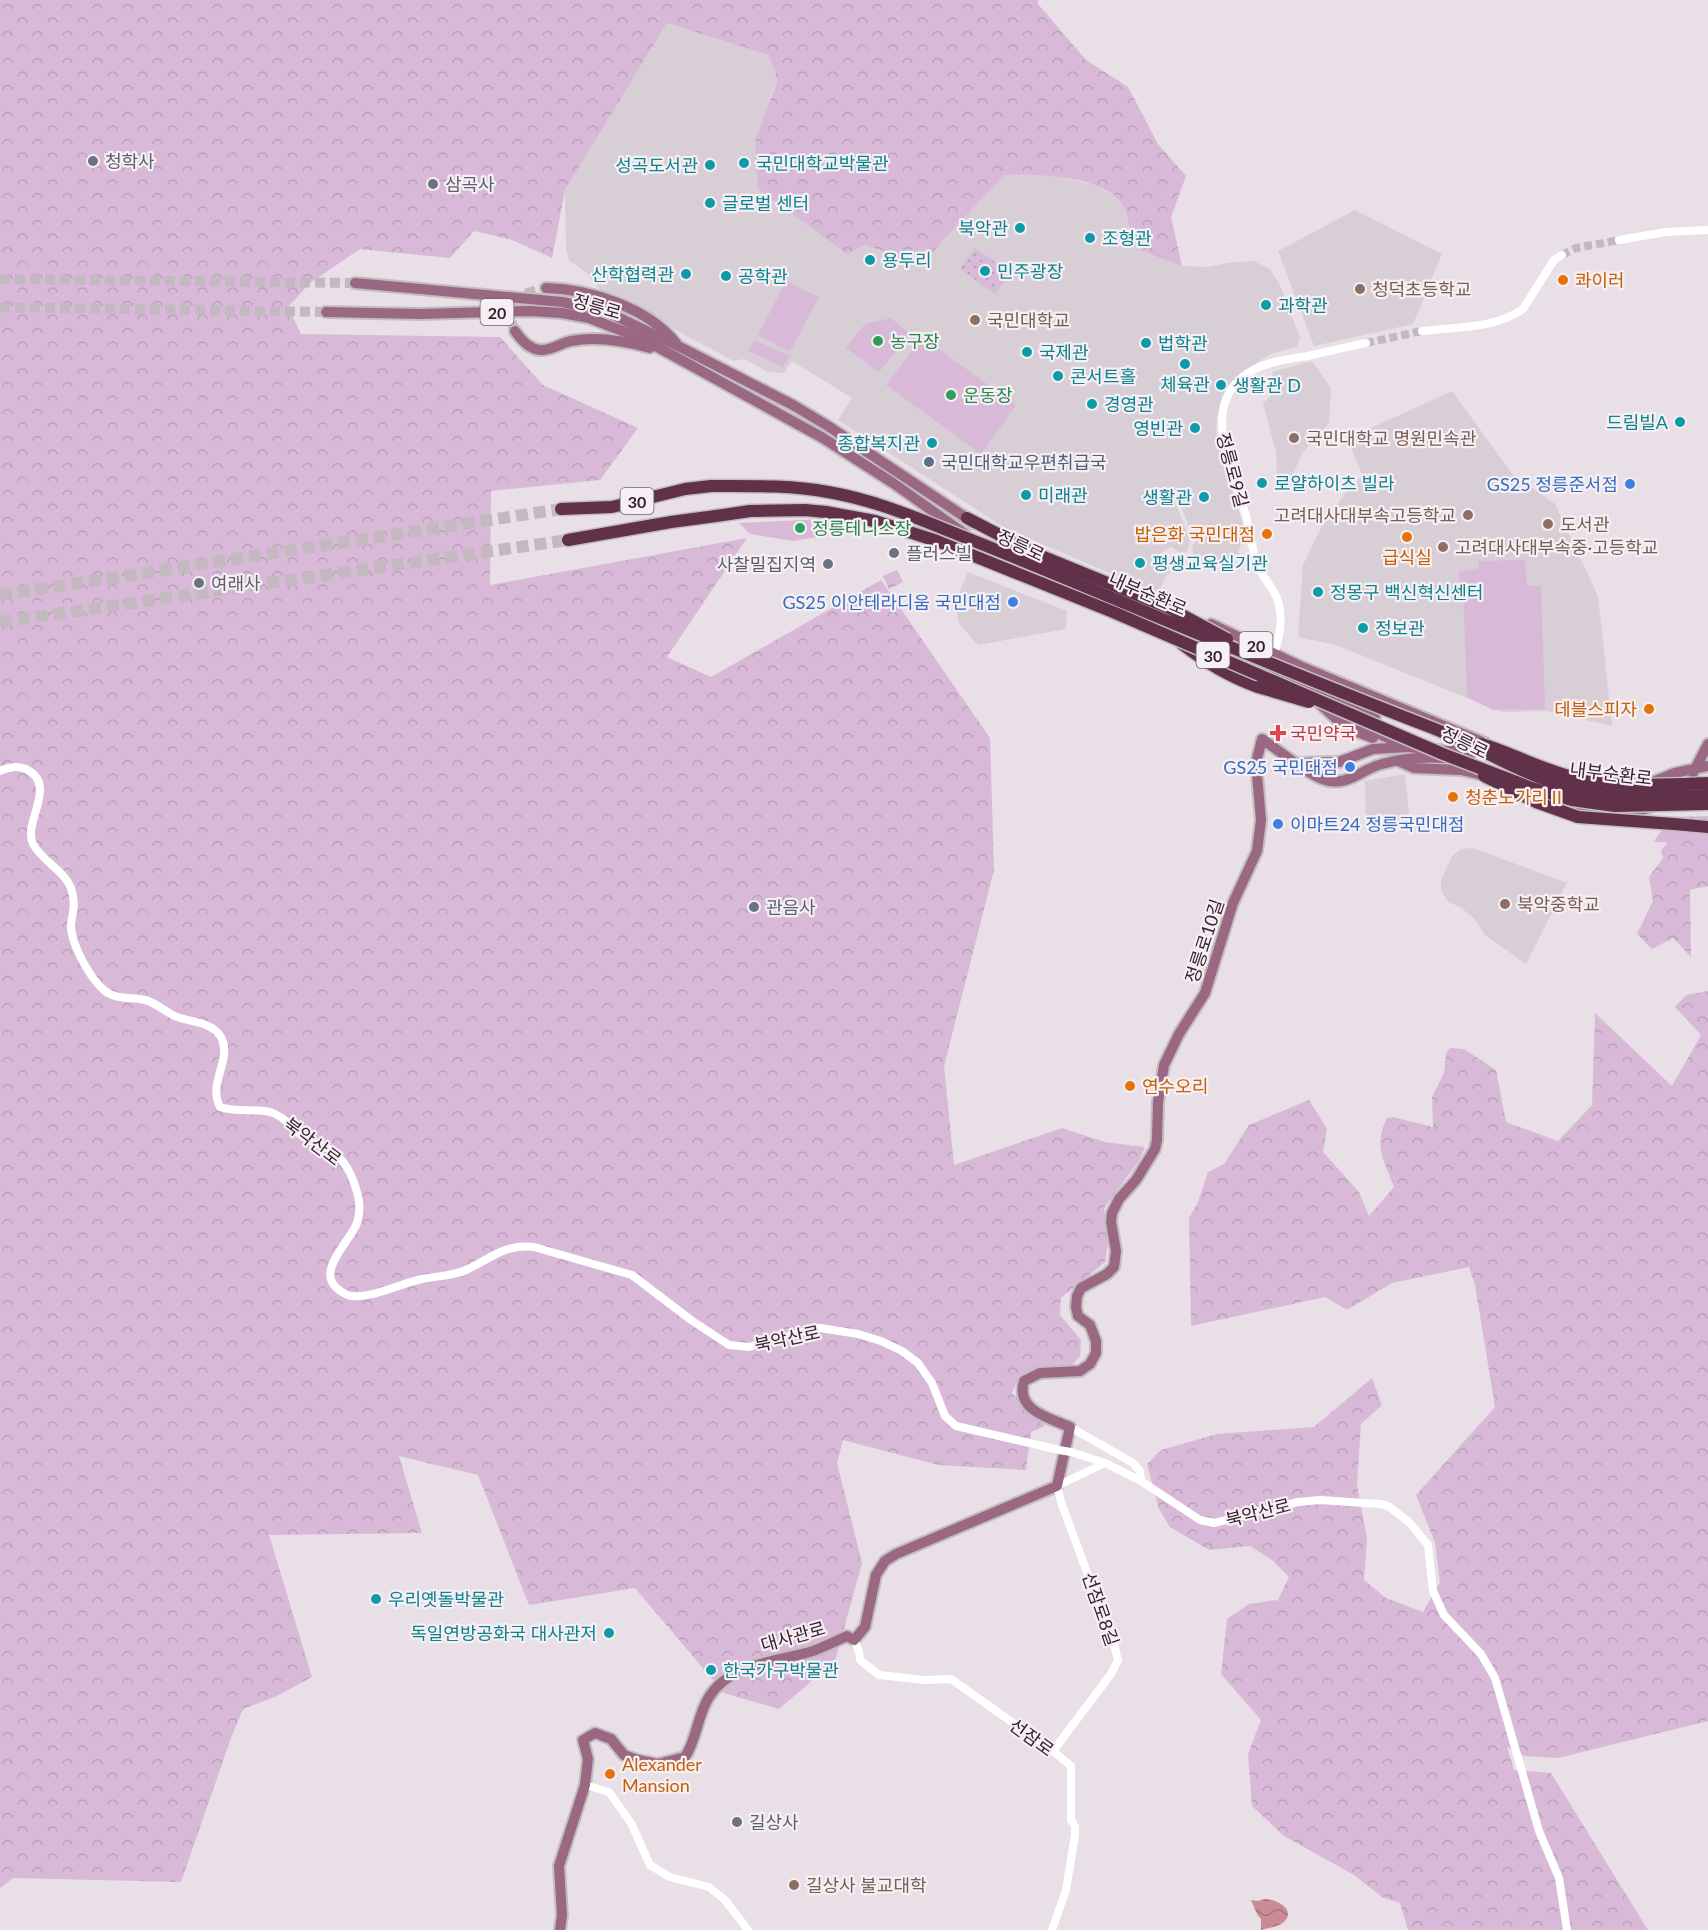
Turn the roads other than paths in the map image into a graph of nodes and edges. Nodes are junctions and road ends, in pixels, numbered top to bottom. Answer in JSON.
{"nodes":[{"id":1,"x":1708,"y":230,"type":"edge"},
{"id":2,"x":1619,"y":240,"type":"tunnel mouth"},
{"id":3,"x":1562,"y":255,"type":"tunnel mouth"},
{"id":4,"x":355,"y":283,"type":"tunnel mouth"},
{"id":5,"x":546,"y":288,"type":"tunnel mouth"},
{"id":6,"x":326,"y":312,"type":"tunnel mouth"},
{"id":7,"x":1422,"y":331,"type":"tunnel mouth"},
{"id":8,"x":514,"y":332,"type":"dead end"},
{"id":9,"x":1365,"y":343,"type":"tunnel mouth"},
{"id":10,"x":678,"y":346,"type":"junction"},
{"id":11,"x":662,"y":350,"type":"junction"},
{"id":12,"x":702,"y":372,"type":"junction"},
{"id":13,"x":764,"y":390,"type":"junction"},
{"id":14,"x":561,"y":509,"type":"tunnel mouth"},
{"id":15,"x":967,"y":518,"type":"junction"},
{"id":16,"x":568,"y":540,"type":"tunnel mouth"},
{"id":17,"x":1066,"y":569,"type":"junction"},
{"id":18,"x":1115,"y":581,"type":"junction"},
{"id":19,"x":1072,"y":586,"type":"junction"},
{"id":20,"x":1148,"y":596,"type":"junction"},
{"id":21,"x":1258,"y":655,"type":"junction"},
{"id":22,"x":1272,"y":659,"type":"junction"},
{"id":23,"x":1287,"y":679,"type":"junction"},
{"id":24,"x":1301,"y":686,"type":"junction"},
{"id":25,"x":1342,"y":709,"type":"junction"},
{"id":26,"x":1443,"y":732,"type":"junction"},
{"id":27,"x":1371,"y":737,"type":"junction"},
{"id":28,"x":1481,"y":743,"type":"junction"},
{"id":29,"x":1708,"y":744,"type":"edge"},
{"id":30,"x":1408,"y":747,"type":"junction"},
{"id":31,"x":1373,"y":749,"type":"junction"},
{"id":32,"x":1445,"y":752,"type":"junction"},
{"id":33,"x":1465,"y":760,"type":"junction"},
{"id":34,"x":1398,"y":761,"type":"junction"},
{"id":35,"x":1708,"y":766,"type":"edge"},
{"id":36,"x":1694,"y":768,"type":"junction"},
{"id":37,"x":1313,"y":769,"type":"junction"},
{"id":38,"x":0,"y":771,"type":"edge"},
{"id":39,"x":1505,"y":782,"type":"junction"},
{"id":40,"x":1708,"y":782,"type":"edge"},
{"id":41,"x":1692,"y":785,"type":"junction"},
{"id":42,"x":1708,"y":795,"type":"edge"},
{"id":43,"x":1708,"y":804,"type":"edge"},
{"id":44,"x":1708,"y":827,"type":"edge"},
{"id":45,"x":1070,"y":1427,"type":"junction"},
{"id":46,"x":1105,"y":1463,"type":"junction"},
{"id":47,"x":1141,"y":1481,"type":"junction"},
{"id":48,"x":1058,"y":1486,"type":"junction"},
{"id":49,"x":855,"y":1640,"type":"junction"},
{"id":50,"x":1053,"y":1751,"type":"junction"},
{"id":51,"x":585,"y":1785,"type":"junction"},
{"id":52,"x":560,"y":1930,"type":"edge"},
{"id":53,"x":748,"y":1930,"type":"edge"},
{"id":54,"x":1052,"y":1930,"type":"edge"},
{"id":55,"x":1567,"y":1930,"type":"edge"}],
"edges":[{"from":1,"to":2,"type":"street"},
{"from":3,"to":7,"type":"street"},
{"from":4,"to":10,"type":"main road","name":"정릉로","number":"20"},
{"from":5,"to":10,"type":"main road"},
{"from":6,"to":11,"type":"main road","name":"정릉로","number":"20"},
{"from":8,"to":11,"type":"main road"},
{"from":9,"to":22,"type":"street","name":"정릉로9길"},
{"from":10,"to":13,"type":"main road","name":"정릉로","number":"20"},
{"from":11,"to":12,"type":"main road","name":"정릉로","number":"20"},
{"from":12,"to":13,"type":"main road"},
{"from":12,"to":19,"type":"main road","name":"정릉로","number":"20"},
{"from":13,"to":15,"type":"main road","name":"정릉로","number":"20"},
{"from":14,"to":22,"type":"highway","name":"내부순환로","number":"30","bridge":true},
{"from":15,"to":17,"type":"main road","name":"정릉로","number":"20"},
{"from":15,"to":18,"type":"main road","name":"정릉로"},
{"from":15,"to":22,"type":"highway","bridge":true},
{"from":16,"to":25,"type":"highway","name":"내부순환로","number":"30","bridge":true},
{"from":17,"to":18,"type":"main road","name":"정릉로","number":"20"},
{"from":17,"to":20,"type":"main road","name":"정릉로"},
{"from":18,"to":20,"type":"main road","name":"정릉로","number":"20"},
{"from":19,"to":21,"type":"street"},
{"from":19,"to":23,"type":"main road","name":"정릉로","number":"20"},
{"from":19,"to":25,"type":"highway","bridge":true},
{"from":20,"to":22,"type":"main road","name":"정릉로","number":"20"},
{"from":21,"to":22,"type":"street"},
{"from":21,"to":23,"type":"street"},
{"from":22,"to":26,"type":"highway","name":"내부순환로","number":"30","bridge":true},
{"from":22,"to":28,"type":"main road","name":"정릉로","number":"20"},
{"from":23,"to":24,"type":"main road","name":"정릉로","number":"20"},
{"from":24,"to":27,"type":"main road"},
{"from":24,"to":30,"type":"main road"},
{"from":24,"to":32,"type":"main road","name":"정릉로","number":"20"},
{"from":25,"to":32,"type":"highway","name":"내부순환로","number":"30","bridge":true},
{"from":26,"to":40,"type":"highway","bridge":true},
{"from":26,"to":42,"type":"highway","name":"내부순환로","number":"30","bridge":true},
{"from":27,"to":30,"type":"main road"},
{"from":27,"to":31,"type":"main road"},
{"from":28,"to":32,"type":"main road"},
{"from":28,"to":33,"type":"main road"},
{"from":28,"to":36,"type":"main road","name":"정릉로","number":"20"},
{"from":29,"to":36,"type":"main road"},
{"from":30,"to":31,"type":"main road"},
{"from":30,"to":32,"type":"main road"},
{"from":31,"to":37,"type":"main road"},
{"from":32,"to":33,"type":"main road","name":"정릉로","number":"20"},
{"from":32,"to":43,"type":"highway","name":"내부순환로","number":"30","bridge":true},
{"from":32,"to":44,"type":"highway","bridge":true},
{"from":33,"to":34,"type":"main road","name":"정릉로10길"},
{"from":33,"to":39,"type":"main road","name":"정릉로","number":"20"},
{"from":34,"to":37,"type":"main road","name":"정릉로10길"},
{"from":34,"to":39,"type":"main road"},
{"from":35,"to":36,"type":"main road","name":"정릉로","number":"20"},
{"from":36,"to":41,"type":"main road"},
{"from":37,"to":45,"type":"main road","name":"정릉로10길"},
{"from":38,"to":46,"type":"street","name":"북악산로","bridge":true},
{"from":39,"to":41,"type":"main road","name":"정릉로","number":"20"},
{"from":40,"to":41,"type":"main road","name":"정릉로","number":"20"},
{"from":45,"to":47,"type":"street"},
{"from":45,"to":48,"type":"main road"},
{"from":46,"to":47,"type":"street","name":"북악산로"},
{"from":46,"to":48,"type":"street","name":"대사관로"},
{"from":47,"to":55,"type":"street","name":"북악산로"},
{"from":48,"to":49,"type":"main road","name":"대사관로"},
{"from":48,"to":50,"type":"street","name":"선잠로8길"},
{"from":49,"to":50,"type":"street","name":"선잠로"},
{"from":49,"to":51,"type":"main road","name":"대사관로"},
{"from":50,"to":54,"type":"street","name":"선잠로"},
{"from":51,"to":52,"type":"main road","name":"대사관로"},
{"from":51,"to":53,"type":"street"}]}
